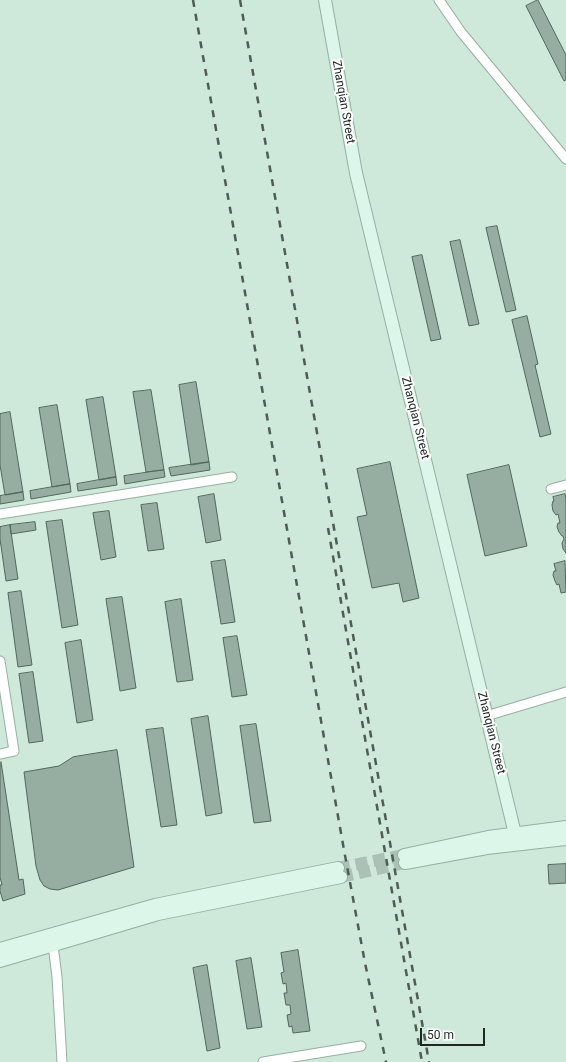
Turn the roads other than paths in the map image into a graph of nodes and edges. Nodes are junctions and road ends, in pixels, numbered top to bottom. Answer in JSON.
{"nodes":[{"id":1,"x":325,"y":0,"type":"edge"},
{"id":2,"x":439,"y":0,"type":"edge"},
{"id":3,"x":566,"y":159,"type":"edge"},
{"id":4,"x":232,"y":476,"type":"dead end"},
{"id":5,"x":566,"y":485,"type":"edge"},
{"id":6,"x":551,"y":489,"type":"dead end"},
{"id":7,"x":0,"y":514,"type":"edge"},
{"id":8,"x":0,"y":660,"type":"edge"},
{"id":9,"x":566,"y":692,"type":"edge"},
{"id":10,"x":486,"y":716,"type":"junction"},
{"id":11,"x":0,"y":754,"type":"edge"},
{"id":12,"x":566,"y":827,"type":"edge"},
{"id":13,"x":515,"y":834,"type":"junction"},
{"id":14,"x":566,"y":839,"type":"edge"},
{"id":15,"x":53,"y":945,"type":"junction"},
{"id":16,"x":0,"y":949,"type":"edge"},
{"id":17,"x":0,"y":961,"type":"edge"},
{"id":18,"x":361,"y":1046,"type":"dead end"},
{"id":19,"x":62,"y":1062,"type":"edge"},
{"id":20,"x":263,"y":1062,"type":"edge"}],
"edges":[{"from":1,"to":10,"type":"main road","name":"Zhanqian Street"},
{"from":2,"to":3,"type":"street"},
{"from":4,"to":7,"type":"street"},
{"from":5,"to":6,"type":"street"},
{"from":8,"to":11,"type":"street"},
{"from":9,"to":10,"type":"street"},
{"from":10,"to":13,"type":"main road","name":"Zhanqian Street"},
{"from":12,"to":13,"type":"main road"},
{"from":13,"to":14,"type":"main road"},
{"from":15,"to":16,"type":"main road"},
{"from":15,"to":17,"type":"main road"},
{"from":15,"to":19,"type":"street"},
{"from":18,"to":20,"type":"street"}]}
